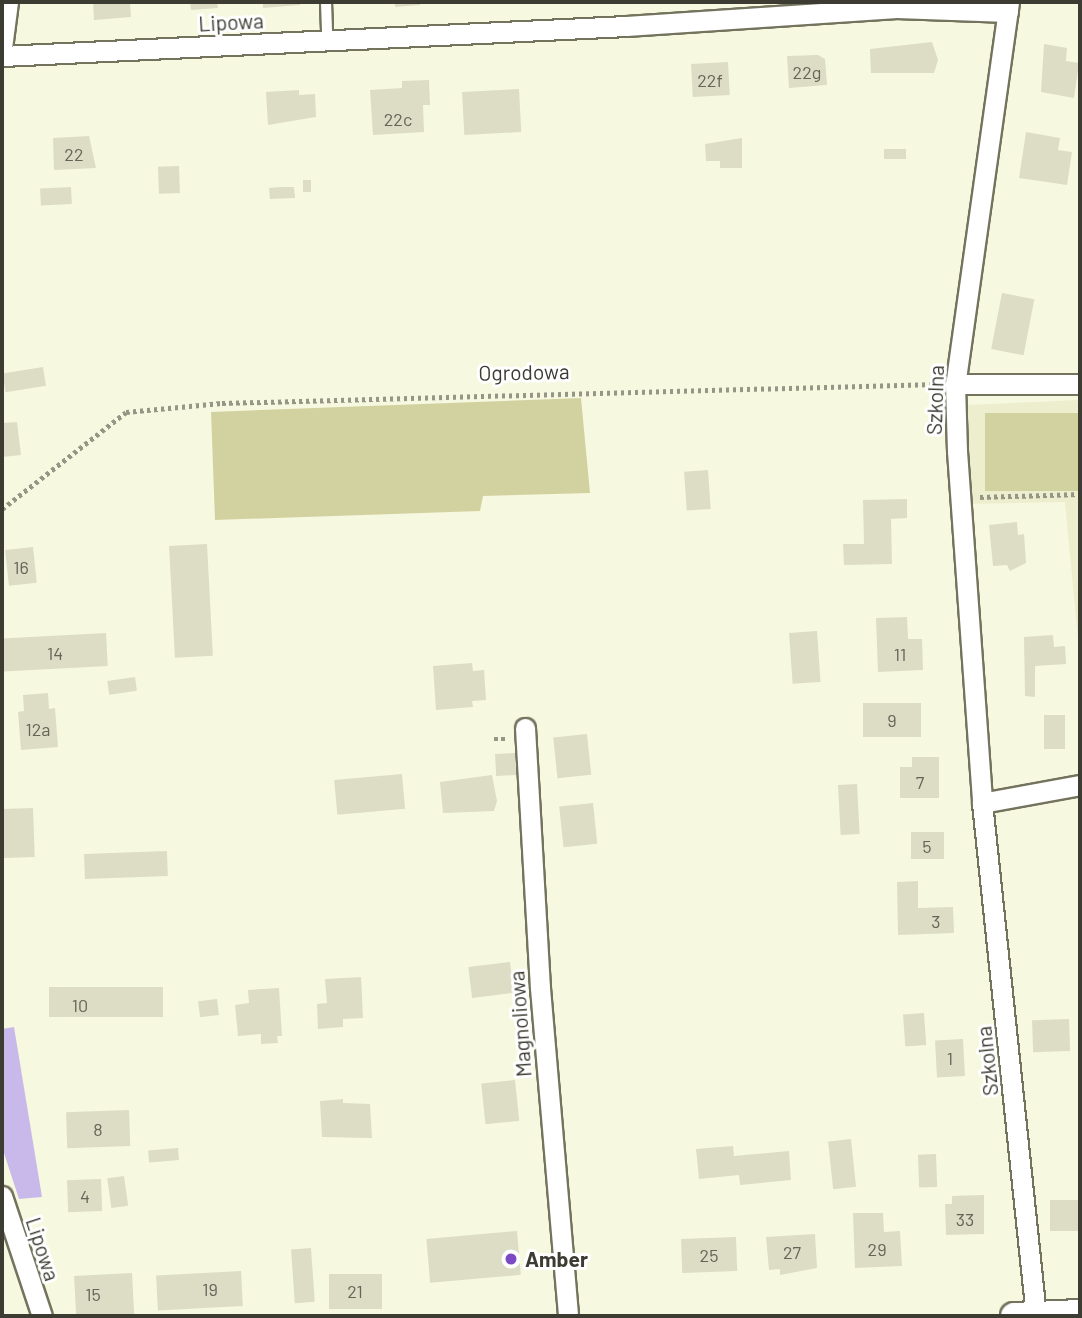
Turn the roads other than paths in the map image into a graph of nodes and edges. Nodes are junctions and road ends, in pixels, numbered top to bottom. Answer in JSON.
{"nodes":[{"id":1,"x":8,"y":2,"type":"edge"},
{"id":2,"x":326,"y":2,"type":"edge"},
{"id":3,"x":1008,"y":7,"type":"edge"},
{"id":4,"x":327,"y":40,"type":"junction"},
{"id":5,"x":2,"y":48,"type":"edge"},
{"id":6,"x":2,"y":56,"type":"edge"},
{"id":7,"x":956,"y":384,"type":"junction"},
{"id":8,"x":1080,"y":384,"type":"edge"},
{"id":9,"x":525,"y":728,"type":"dead end"},
{"id":10,"x":1080,"y":785,"type":"edge"},
{"id":11,"x":982,"y":803,"type":"junction"},
{"id":12,"x":2,"y":1196,"type":"edge"},
{"id":13,"x":1080,"y":1313,"type":"edge"},
{"id":14,"x":1036,"y":1315,"type":"edge"},
{"id":15,"x":42,"y":1316,"type":"edge"},
{"id":16,"x":568,"y":1316,"type":"edge"},
{"id":17,"x":1014,"y":1316,"type":"edge"}],
"edges":[{"from":1,"to":5,"type":"street"},
{"from":2,"to":4,"type":"lane"},
{"from":3,"to":4,"type":"street","name":"Lipowa"},
{"from":3,"to":7,"type":"street","name":"Szkolna"},
{"from":4,"to":6,"type":"street","name":"Lipowa"},
{"from":7,"to":8,"type":"street"},
{"from":7,"to":11,"type":"street","name":"Szkolna"},
{"from":9,"to":16,"type":"street","name":"Magnoliowa"},
{"from":10,"to":11,"type":"street"},
{"from":11,"to":14,"type":"street","name":"Szkolna"},
{"from":12,"to":15,"type":"street","name":"Lipowa"},
{"from":13,"to":14,"type":"street"},
{"from":14,"to":17,"type":"street"}]}
